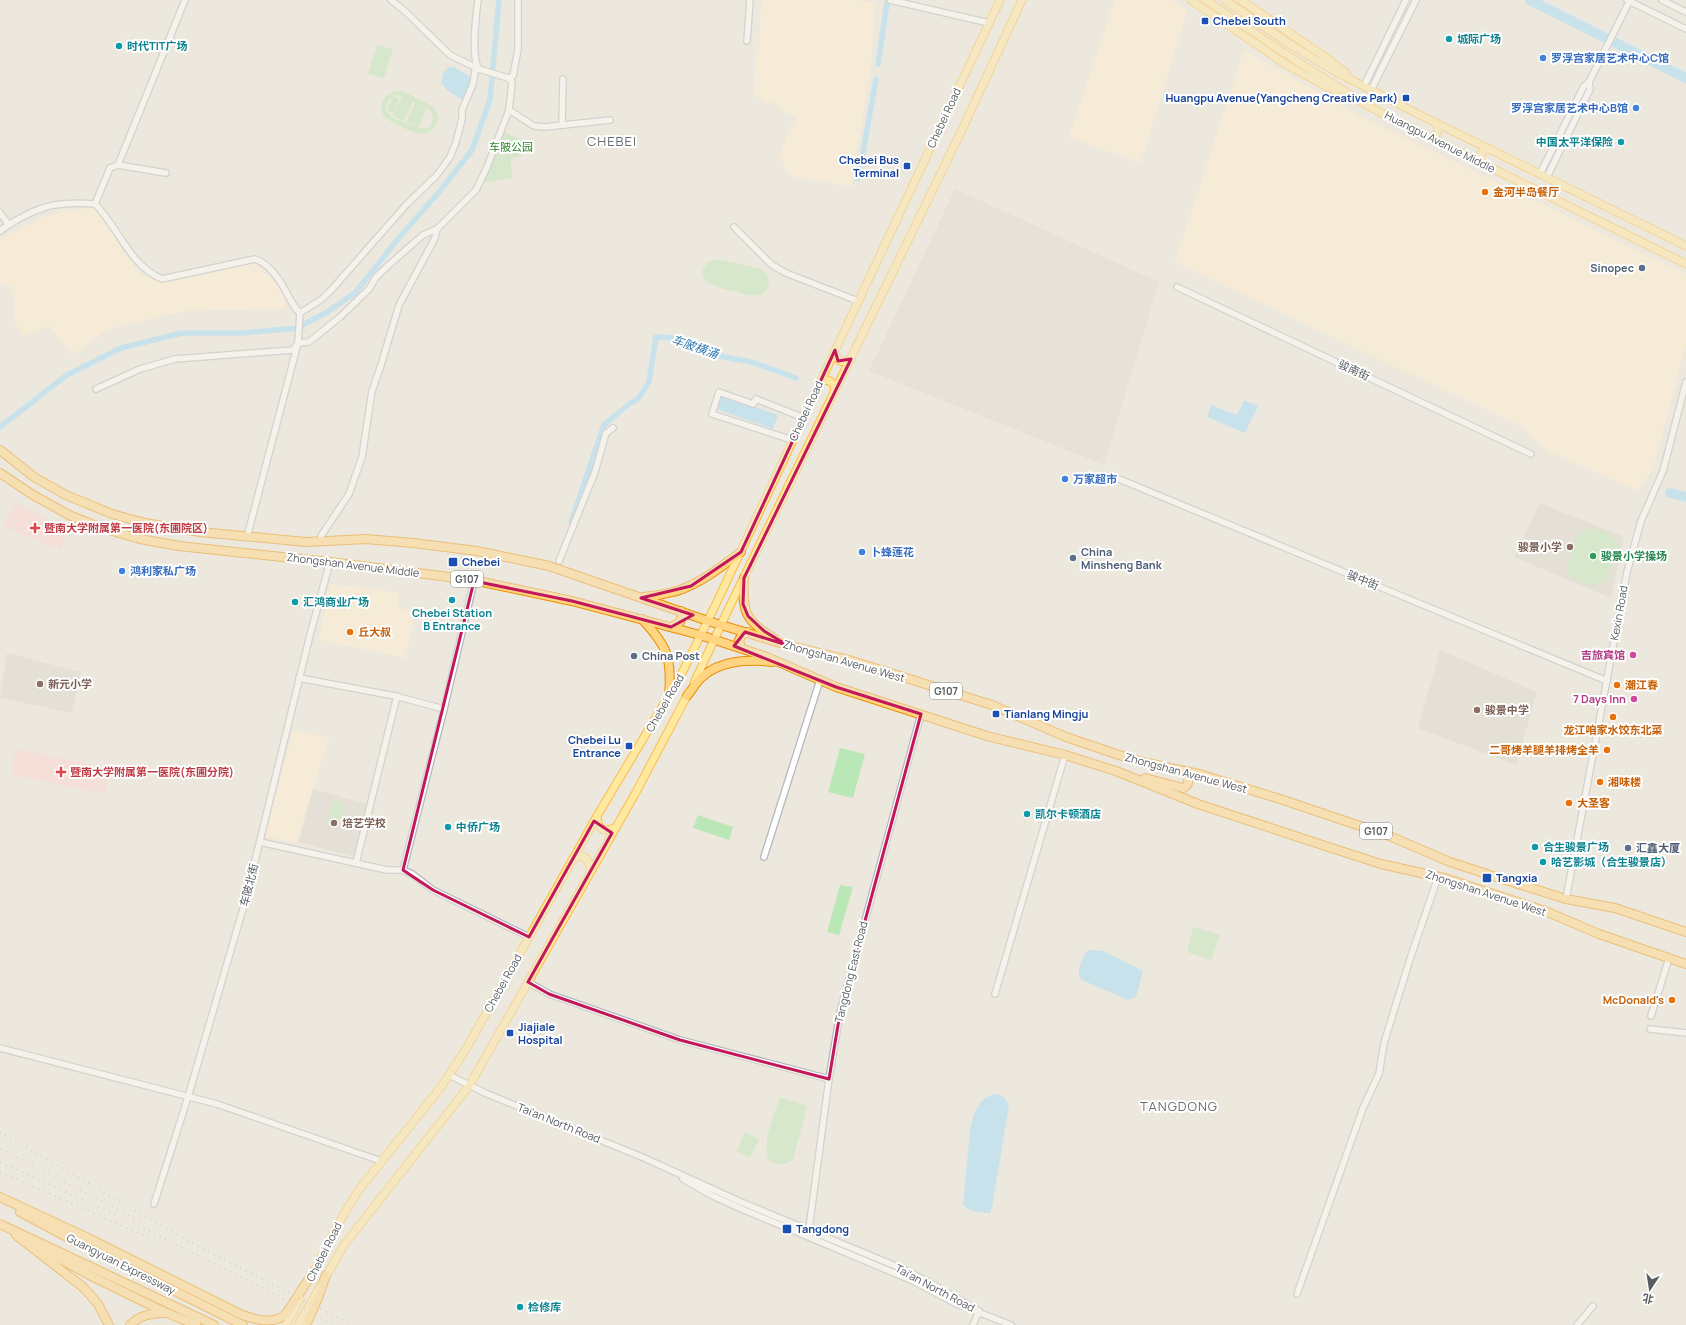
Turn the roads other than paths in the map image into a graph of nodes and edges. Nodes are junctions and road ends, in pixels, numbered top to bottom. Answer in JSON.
{"nodes":[{"id":1,"x":185,"y":0,"type":"edge"},
{"id":2,"x":391,"y":0,"type":"edge"},
{"id":3,"x":478,"y":0,"type":"edge"},
{"id":4,"x":518,"y":0,"type":"edge"},
{"id":5,"x":750,"y":0,"type":"edge"},
{"id":6,"x":890,"y":0,"type":"edge"},
{"id":7,"x":1000,"y":0,"type":"edge"},
{"id":8,"x":1022,"y":0,"type":"edge"},
{"id":9,"x":1191,"y":0,"type":"edge"},
{"id":10,"x":1206,"y":0,"type":"edge"},
{"id":11,"x":1225,"y":0,"type":"edge"},
{"id":12,"x":1241,"y":0,"type":"edge"},
{"id":13,"x":1406,"y":0,"type":"edge"},
{"id":14,"x":1416,"y":0,"type":"edge"},
{"id":15,"x":1629,"y":0,"type":"edge"},
{"id":16,"x":1662,"y":0,"type":"edge"},
{"id":17,"x":1686,"y":12,"type":"edge"},
{"id":18,"x":989,"y":23,"type":"junction"},
{"id":19,"x":1686,"y":29,"type":"edge"},
{"id":20,"x":747,"y":41,"type":"dead end"},
{"id":21,"x":478,"y":69,"type":"junction"},
{"id":22,"x":508,"y":78,"type":"junction"},
{"id":23,"x":563,"y":80,"type":"dead end"},
{"id":24,"x":1360,"y":84,"type":"junction"},
{"id":25,"x":1371,"y":90,"type":"junction"},
{"id":26,"x":1368,"y":106,"type":"junction"},
{"id":27,"x":508,"y":110,"type":"junction"},
{"id":28,"x":610,"y":120,"type":"dead end"},
{"id":29,"x":1435,"y":123,"type":"junction"},
{"id":30,"x":562,"y":125,"type":"junction"},
{"id":31,"x":1429,"y":137,"type":"junction"},
{"id":32,"x":1491,"y":149,"type":"junction"},
{"id":33,"x":1484,"y":164,"type":"junction"},
{"id":34,"x":118,"y":165,"type":"junction"},
{"id":35,"x":166,"y":173,"type":"dead end"},
{"id":36,"x":1544,"y":175,"type":"junction"},
{"id":37,"x":95,"y":204,"type":"junction"},
{"id":38,"x":0,"y":213,"type":"edge"},
{"id":39,"x":9,"y":225,"type":"junction"},
{"id":40,"x":734,"y":227,"type":"dead end"},
{"id":41,"x":438,"y":229,"type":"junction"},
{"id":42,"x":0,"y":231,"type":"edge"},
{"id":43,"x":1685,"y":244,"type":"edge"},
{"id":44,"x":1686,"y":264,"type":"edge"},
{"id":45,"x":1177,"y":287,"type":"dead end"},
{"id":46,"x":858,"y":301,"type":"junction"},
{"id":47,"x":300,"y":313,"type":"junction"},
{"id":48,"x":298,"y":343,"type":"junction"},
{"id":49,"x":835,"y":350,"type":"junction"},
{"id":50,"x":851,"y":359,"type":"junction"},
{"id":51,"x":1686,"y":382,"type":"edge"},
{"id":52,"x":819,"y":384,"type":"junction"},
{"id":53,"x":96,"y":389,"type":"dead end"},
{"id":54,"x":835,"y":392,"type":"junction"},
{"id":55,"x":799,"y":416,"type":"dead end"},
{"id":56,"x":613,"y":428,"type":"dead end"},
{"id":57,"x":789,"y":439,"type":"dead end"},
{"id":58,"x":0,"y":450,"type":"edge"},
{"id":59,"x":1531,"y":454,"type":"dead end"},
{"id":60,"x":0,"y":473,"type":"edge"},
{"id":61,"x":1119,"y":479,"type":"dead end"},
{"id":62,"x":246,"y":537,"type":"junction"},
{"id":63,"x":321,"y":542,"type":"junction"},
{"id":64,"x":741,"y":552,"type":"junction"},
{"id":65,"x":559,"y":561,"type":"dead end"},
{"id":66,"x":330,"y":562,"type":"junction"},
{"id":67,"x":744,"y":578,"type":"junction"},
{"id":68,"x":474,"y":581,"type":"junction"},
{"id":69,"x":641,"y":598,"type":"junction"},
{"id":70,"x":681,"y":611,"type":"junction"},
{"id":71,"x":641,"y":618,"type":"junction"},
{"id":72,"x":708,"y":620,"type":"junction"},
{"id":73,"x":721,"y":624,"type":"junction"},
{"id":74,"x":671,"y":627,"type":"junction"},
{"id":75,"x":747,"y":632,"type":"junction"},
{"id":76,"x":700,"y":635,"type":"junction"},
{"id":77,"x":715,"y":639,"type":"junction"},
{"id":78,"x":787,"y":645,"type":"junction"},
{"id":79,"x":741,"y":648,"type":"junction"},
{"id":80,"x":789,"y":666,"type":"junction"},
{"id":81,"x":299,"y":678,"type":"junction"},
{"id":82,"x":820,"y":680,"type":"junction"},
{"id":83,"x":1607,"y":681,"type":"junction"},
{"id":84,"x":398,"y":696,"type":"junction"},
{"id":85,"x":669,"y":696,"type":"junction"},
{"id":86,"x":687,"y":696,"type":"junction"},
{"id":87,"x":444,"y":709,"type":"junction"},
{"id":88,"x":921,"y":714,"type":"junction"},
{"id":89,"x":1065,"y":756,"type":"junction"},
{"id":90,"x":1182,"y":771,"type":"junction"},
{"id":91,"x":1133,"y":777,"type":"junction"},
{"id":92,"x":597,"y":816,"type":"junction"},
{"id":93,"x":616,"y":826,"type":"junction"},
{"id":94,"x":260,"y":842,"type":"junction"},
{"id":95,"x":764,"y":857,"type":"dead end"},
{"id":96,"x":572,"y":860,"type":"junction"},
{"id":97,"x":356,"y":863,"type":"junction"},
{"id":98,"x":403,"y":870,"type":"junction"},
{"id":99,"x":590,"y":872,"type":"junction"},
{"id":100,"x":1438,"y":877,"type":"junction"},
{"id":101,"x":1566,"y":899,"type":"junction"},
{"id":102,"x":1686,"y":932,"type":"edge"},
{"id":103,"x":529,"y":937,"type":"junction"},
{"id":104,"x":1668,"y":958,"type":"junction"},
{"id":105,"x":1686,"y":964,"type":"edge"},
{"id":106,"x":528,"y":982,"type":"junction"},
{"id":107,"x":995,"y":994,"type":"dead end"},
{"id":108,"x":1651,"y":1016,"type":"dead end"},
{"id":109,"x":1650,"y":1029,"type":"dead end"},
{"id":110,"x":1686,"y":1033,"type":"edge"},
{"id":111,"x":0,"y":1048,"type":"edge"},
{"id":112,"x":449,"y":1075,"type":"junction"},
{"id":113,"x":829,"y":1079,"type":"junction"},
{"id":114,"x":469,"y":1086,"type":"junction"},
{"id":115,"x":188,"y":1097,"type":"junction"},
{"id":116,"x":381,"y":1161,"type":"junction"},
{"id":117,"x":670,"y":1169,"type":"junction"},
{"id":118,"x":0,"y":1197,"type":"edge"},
{"id":119,"x":0,"y":1201,"type":"edge"},
{"id":120,"x":154,"y":1204,"type":"dead end"},
{"id":121,"x":2,"y":1225,"type":"edge"},
{"id":122,"x":809,"y":1230,"type":"junction"},
{"id":123,"x":808,"y":1236,"type":"junction"},
{"id":124,"x":314,"y":1271,"type":"junction"},
{"id":125,"x":326,"y":1275,"type":"junction"},
{"id":126,"x":1297,"y":1294,"type":"dead end"},
{"id":127,"x":1593,"y":1306,"type":"dead end"},
{"id":128,"x":979,"y":1312,"type":"junction"},
{"id":129,"x":168,"y":1313,"type":"junction"},
{"id":130,"x":192,"y":1320,"type":"edge"},
{"id":131,"x":261,"y":1321,"type":"junction"},
{"id":132,"x":109,"y":1325,"type":"edge"},
{"id":133,"x":130,"y":1325,"type":"edge"},
{"id":134,"x":214,"y":1325,"type":"edge"},
{"id":135,"x":243,"y":1325,"type":"edge"},
{"id":136,"x":282,"y":1325,"type":"edge"},
{"id":137,"x":286,"y":1325,"type":"edge"},
{"id":138,"x":298,"y":1325,"type":"edge"},
{"id":139,"x":306,"y":1325,"type":"edge"},
{"id":140,"x":973,"y":1325,"type":"edge"},
{"id":141,"x":1011,"y":1325,"type":"edge"},
{"id":142,"x":1577,"y":1325,"type":"edge"}],
"edges":[{"from":1,"to":34,"type":"street"},
{"from":2,"to":21,"type":"street"},
{"from":3,"to":21,"type":"street"},
{"from":4,"to":22,"type":"street"},
{"from":5,"to":20,"type":"street"},
{"from":6,"to":18,"type":"street"},
{"from":7,"to":18,"type":"main road","name":"Chebei Road"},
{"from":8,"to":50,"type":"main road","name":"Chebei Road"},
{"from":9,"to":26,"type":"main road"},
{"from":10,"to":26,"type":"main road","name":"Huangpu Avenue Middle"},
{"from":11,"to":24,"type":"main road","name":"Huangpu Avenue Middle"},
{"from":12,"to":24,"type":"main road"},
{"from":13,"to":24,"type":"street"},
{"from":14,"to":25,"type":"street"},
{"from":15,"to":19,"type":"street"},
{"from":15,"to":36,"type":"street"},
{"from":16,"to":17,"type":"street"},
{"from":18,"to":46,"type":"main road","name":"Chebei Road"},
{"from":21,"to":22,"type":"street"},
{"from":21,"to":47,"type":"street"},
{"from":22,"to":27,"type":"street"},
{"from":23,"to":30,"type":"street"},
{"from":24,"to":25,"type":"main road","name":"Huangpu Avenue Middle"},
{"from":25,"to":29,"type":"main road","name":"Huangpu Avenue Middle"},
{"from":26,"to":31,"type":"main road","name":"Huangpu Avenue Middle"},
{"from":27,"to":30,"type":"street"},
{"from":27,"to":41,"type":"street"},
{"from":28,"to":30,"type":"street"},
{"from":29,"to":31,"type":"main road"},
{"from":29,"to":32,"type":"main road","name":"Huangpu Avenue Middle"},
{"from":31,"to":33,"type":"main road","name":"Huangpu Avenue Middle"},
{"from":32,"to":33,"type":"main road"},
{"from":32,"to":36,"type":"main road","name":"Huangpu Avenue Middle"},
{"from":33,"to":44,"type":"main road","name":"Huangpu Avenue Middle"},
{"from":34,"to":35,"type":"street"},
{"from":34,"to":37,"type":"street"},
{"from":36,"to":43,"type":"main road","name":"Huangpu Avenue Middle"},
{"from":37,"to":39,"type":"street"},
{"from":37,"to":47,"type":"street"},
{"from":38,"to":39,"type":"street"},
{"from":39,"to":42,"type":"street"},
{"from":40,"to":46,"type":"street"},
{"from":41,"to":48,"type":"street"},
{"from":41,"to":63,"type":"street"},
{"from":45,"to":59,"type":"street","name":"骏南街"},
{"from":46,"to":49,"type":"main road","name":"Chebei Road"},
{"from":47,"to":48,"type":"street"},
{"from":48,"to":53,"type":"street"},
{"from":48,"to":62,"type":"street"},
{"from":49,"to":50,"type":"main road"},
{"from":49,"to":52,"type":"main road","name":"Chebei Road"},
{"from":50,"to":54,"type":"main road","name":"Chebei Road"},
{"from":51,"to":83,"type":"street","name":"Kexin Road"},
{"from":52,"to":54,"type":"main road"},
{"from":52,"to":64,"type":"main road","name":"Chebei Road"},
{"from":54,"to":67,"type":"main road","name":"Chebei Road"},
{"from":55,"to":57,"type":"street"},
{"from":56,"to":65,"type":"street"},
{"from":58,"to":62,"type":"highway","name":"Zhongshan Avenue Middle"},
{"from":60,"to":66,"type":"highway","name":"Zhongshan Avenue Middle","number":"G107"},
{"from":61,"to":83,"type":"street","name":"骏中街"},
{"from":62,"to":63,"type":"highway","name":"Zhongshan Avenue Middle"},
{"from":63,"to":69,"type":"highway","name":"Zhongshan Avenue Middle"},
{"from":64,"to":69,"type":"highway"},
{"from":64,"to":72,"type":"main road","name":"Chebei Road"},
{"from":66,"to":68,"type":"highway","name":"Zhongshan Avenue Middle","number":"G107"},
{"from":66,"to":81,"type":"street","name":"车陂北街"},
{"from":67,"to":73,"type":"main road","name":"Chebei Road"},
{"from":67,"to":78,"type":"highway"},
{"from":68,"to":71,"type":"highway","name":"Zhongshan Avenue Middle","number":"G107"},
{"from":68,"to":87,"type":"street"},
{"from":69,"to":70,"type":"highway","name":"Zhongshan Avenue Middle"},
{"from":70,"to":72,"type":"highway","name":"Zhongshan Avenue Middle","number":"G107"},
{"from":70,"to":74,"type":"highway"},
{"from":71,"to":74,"type":"highway","name":"Zhongshan Avenue Middle","number":"G107"},
{"from":71,"to":85,"type":"highway"},
{"from":72,"to":73,"type":"highway","name":"Zhongshan Avenue West","number":"G107"},
{"from":72,"to":76,"type":"main road","name":"Chebei Road"},
{"from":73,"to":75,"type":"highway","name":"Zhongshan Avenue West","number":"G107"},
{"from":73,"to":77,"type":"main road","name":"Chebei Road"},
{"from":74,"to":76,"type":"highway","name":"Zhongshan Avenue Middle","number":"G107"},
{"from":75,"to":78,"type":"highway","name":"Zhongshan Avenue West","number":"G107"},
{"from":75,"to":79,"type":"highway"},
{"from":76,"to":77,"type":"highway","name":"Zhongshan Avenue Middle","number":"G107"},
{"from":76,"to":85,"type":"main road","name":"Chebei Road"},
{"from":77,"to":79,"type":"highway","name":"Zhongshan Avenue West","number":"G107"},
{"from":77,"to":86,"type":"main road","name":"Chebei Road"},
{"from":78,"to":90,"type":"highway","name":"Zhongshan Avenue West","number":"G107"},
{"from":79,"to":80,"type":"highway","name":"Zhongshan Avenue West","number":"G107"},
{"from":80,"to":82,"type":"highway","name":"Zhongshan Avenue West","number":"G107"},
{"from":80,"to":86,"type":"highway"},
{"from":81,"to":84,"type":"street"},
{"from":81,"to":94,"type":"street","name":"车陂北街"},
{"from":82,"to":88,"type":"highway","name":"Zhongshan Avenue West","number":"G107"},
{"from":82,"to":95,"type":"street"},
{"from":83,"to":101,"type":"street","name":"Kexin Road"},
{"from":84,"to":87,"type":"street"},
{"from":84,"to":97,"type":"street"},
{"from":85,"to":92,"type":"main road","name":"Chebei Road"},
{"from":86,"to":93,"type":"main road","name":"Chebei Road"},
{"from":87,"to":98,"type":"street"},
{"from":88,"to":89,"type":"highway","name":"Zhongshan Avenue West","number":"G107"},
{"from":88,"to":113,"type":"street","name":"Tangdong East Road"},
{"from":89,"to":91,"type":"highway","name":"Zhongshan Avenue West","number":"G107"},
{"from":89,"to":107,"type":"street"},
{"from":90,"to":91,"type":"highway"},
{"from":90,"to":101,"type":"highway","name":"Zhongshan Avenue West","number":"G107"},
{"from":91,"to":100,"type":"highway","name":"Zhongshan Avenue West","number":"G107"},
{"from":92,"to":93,"type":"main road"},
{"from":92,"to":96,"type":"main road","name":"Chebei Road"},
{"from":93,"to":99,"type":"main road","name":"Chebei Road"},
{"from":94,"to":97,"type":"street"},
{"from":94,"to":115,"type":"street","name":"车陂北街"},
{"from":96,"to":99,"type":"main road"},
{"from":96,"to":103,"type":"main road","name":"Chebei Road"},
{"from":97,"to":98,"type":"street"},
{"from":98,"to":103,"type":"street"},
{"from":99,"to":106,"type":"main road","name":"Chebei Road"},
{"from":100,"to":104,"type":"highway","name":"Zhongshan Avenue West","number":"G107"},
{"from":100,"to":126,"type":"street"},
{"from":101,"to":102,"type":"highway","name":"Zhongshan Avenue West","number":"G107"},
{"from":103,"to":112,"type":"main road","name":"Chebei Road"},
{"from":104,"to":105,"type":"highway","name":"Zhongshan Avenue West","number":"G107"},
{"from":104,"to":108,"type":"street"},
{"from":106,"to":113,"type":"street"},
{"from":106,"to":114,"type":"main road","name":"Chebei Road"},
{"from":109,"to":110,"type":"street"},
{"from":111,"to":115,"type":"street"},
{"from":112,"to":114,"type":"street","name":"Tai'an North Road"},
{"from":112,"to":116,"type":"main road","name":"Chebei Road"},
{"from":113,"to":122,"type":"street","name":"Tangdong East Road"},
{"from":114,"to":117,"type":"street","name":"Tai'an North Road"},
{"from":114,"to":125,"type":"main road","name":"Chebei Road"},
{"from":115,"to":116,"type":"street"},
{"from":115,"to":120,"type":"street","name":"车陂北街"},
{"from":116,"to":124,"type":"main road","name":"Chebei Road"},
{"from":117,"to":122,"type":"street","name":"Tai'an North Road"},
{"from":117,"to":123,"type":"street","name":"Tai'an North Road"},
{"from":118,"to":131,"type":"highway"},
{"from":119,"to":135,"type":"highway","name":"Guangyuan Expressway"},
{"from":121,"to":129,"type":"highway"},
{"from":121,"to":130,"type":"highway","name":"Guangyuan Expressway"},
{"from":121,"to":132,"type":"highway"},
{"from":122,"to":123,"type":"street","name":"Tangdong East Road"},
{"from":122,"to":128,"type":"street","name":"Tai'an North Road"},
{"from":123,"to":128,"type":"street","name":"Tai'an North Road"},
{"from":124,"to":131,"type":"highway"},
{"from":124,"to":137,"type":"main road","name":"Chebei Road"},
{"from":125,"to":138,"type":"main road","name":"Chebei Road"},
{"from":125,"to":139,"type":"highway"},
{"from":127,"to":142,"type":"street"},
{"from":128,"to":140,"type":"street"},
{"from":128,"to":141,"type":"street"},
{"from":129,"to":130,"type":"highway"},
{"from":129,"to":133,"type":"highway"},
{"from":130,"to":134,"type":"highway","name":"Guangyuan Expressway"},
{"from":131,"to":136,"type":"highway"}]}
